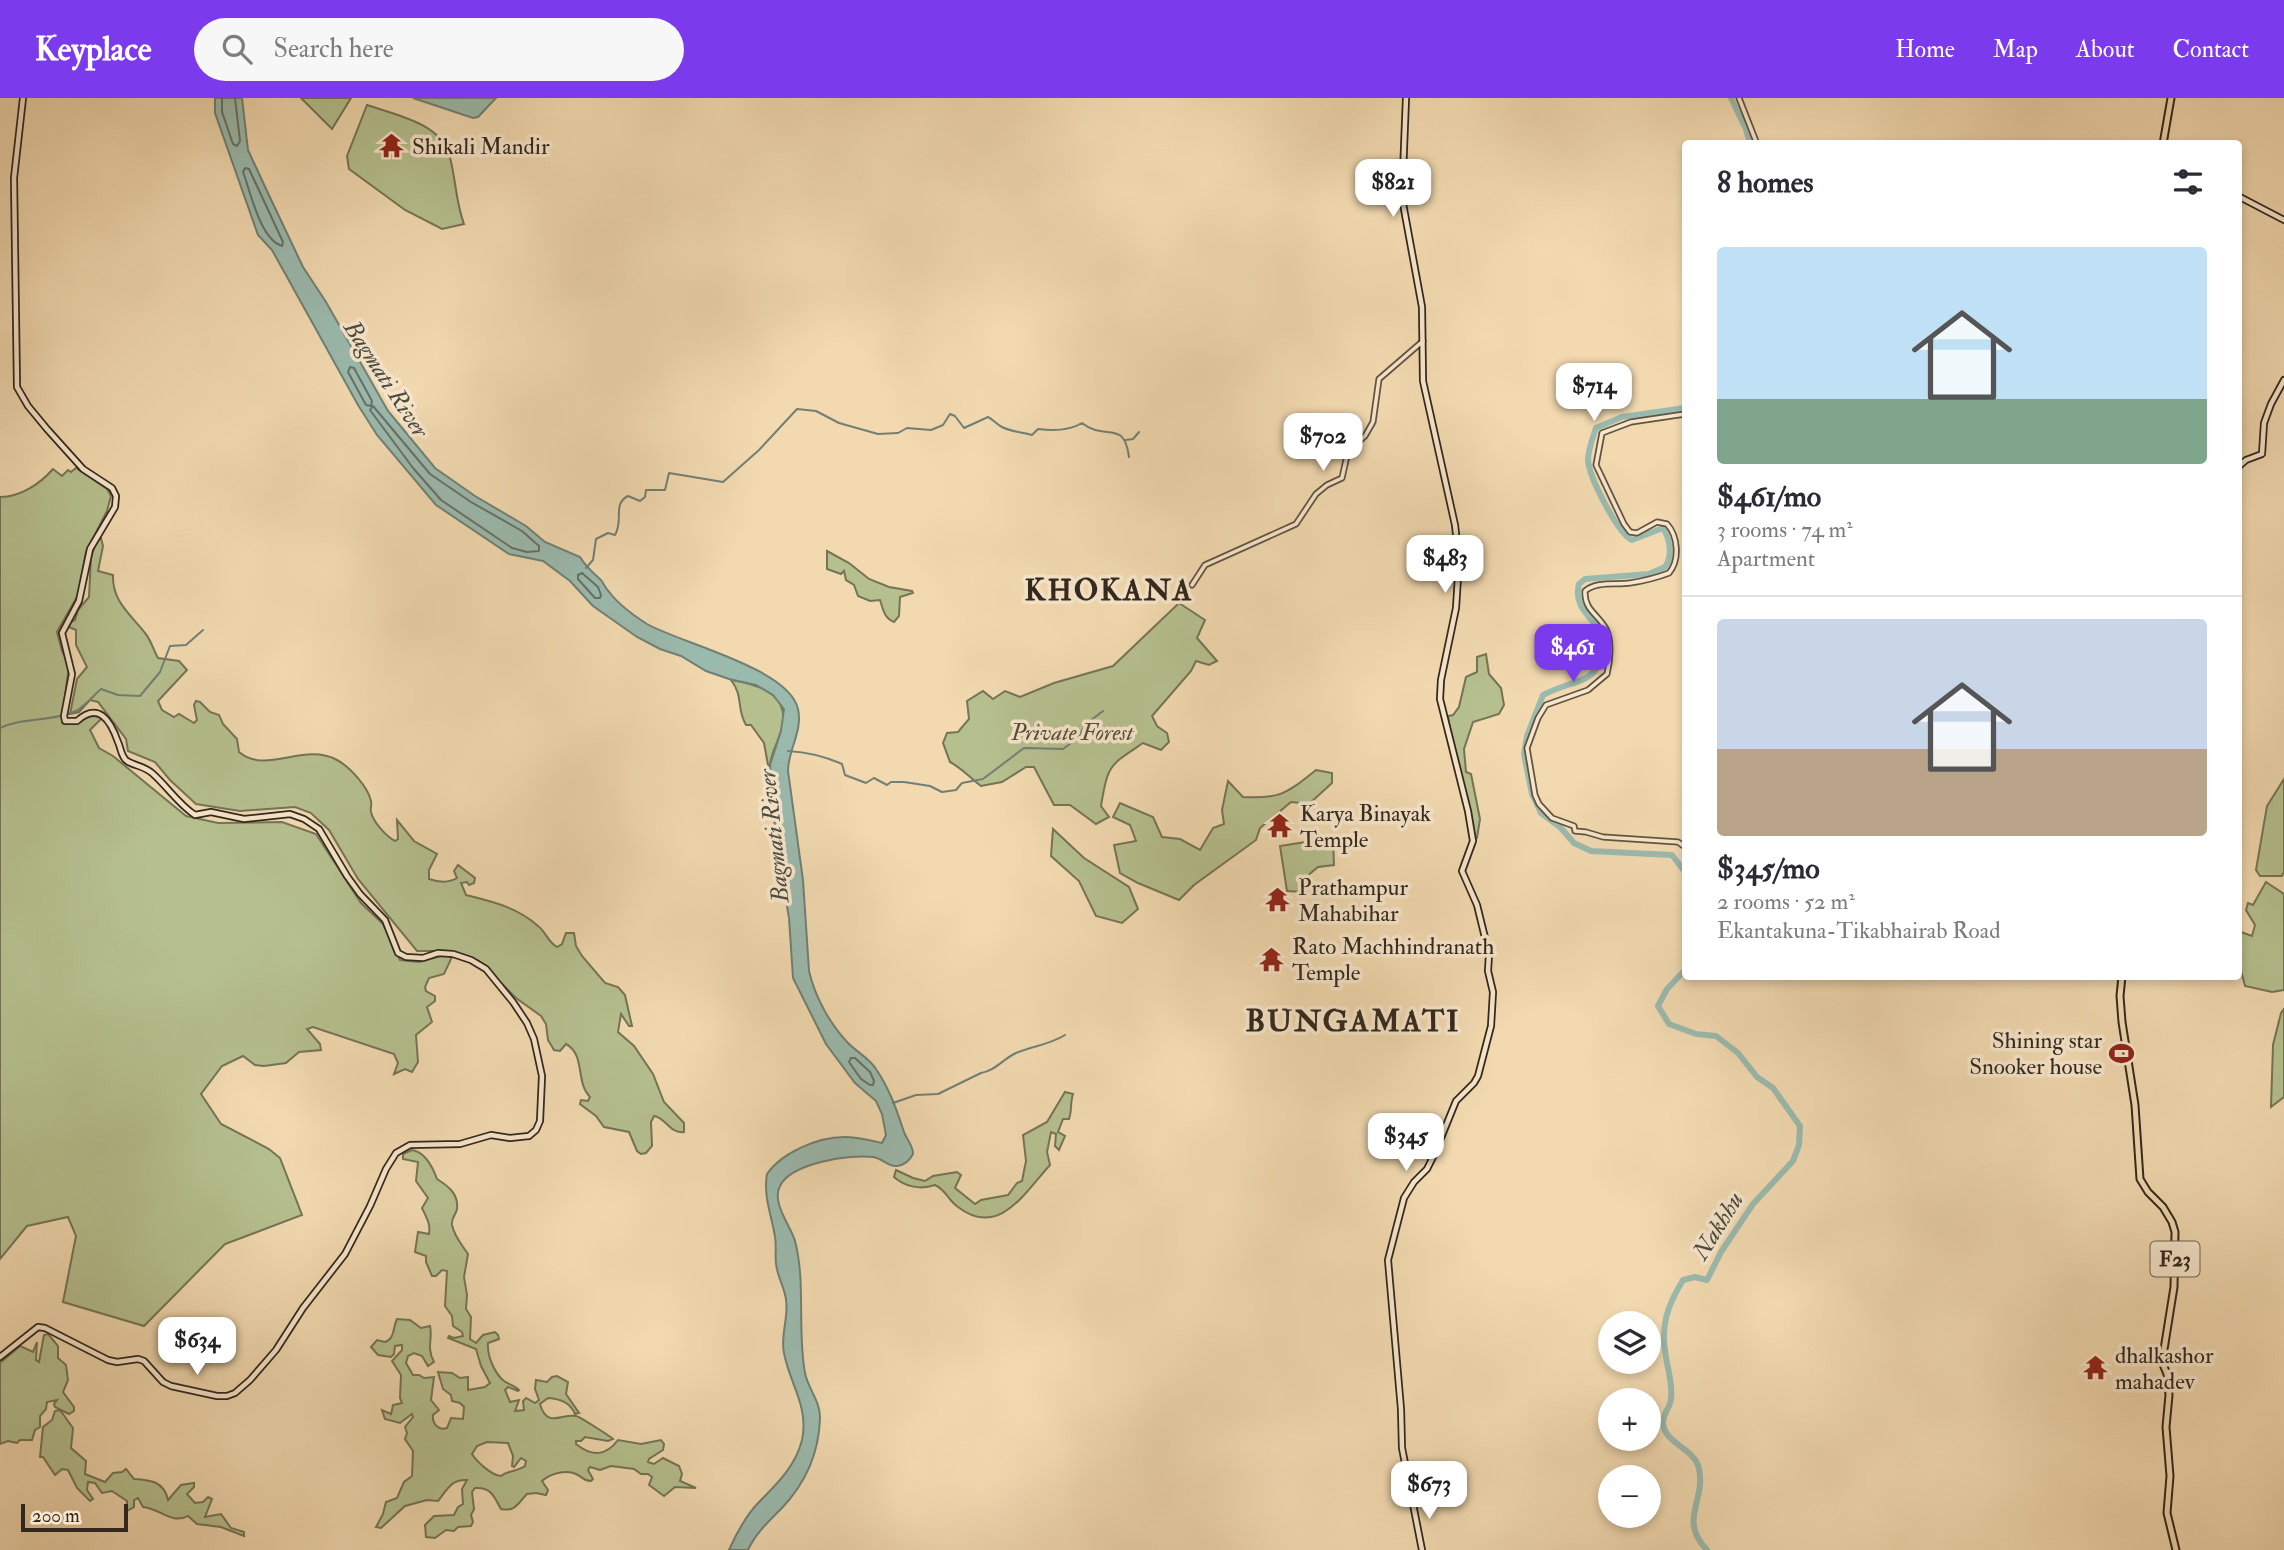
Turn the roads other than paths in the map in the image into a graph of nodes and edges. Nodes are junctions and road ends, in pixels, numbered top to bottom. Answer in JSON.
{"nodes":[{"id":1,"x":23,"y":98,"type":"edge"},
{"id":2,"x":1406,"y":98,"type":"edge"},
{"id":3,"x":1739,"y":98,"type":"edge"},
{"id":4,"x":2171,"y":98,"type":"edge"},
{"id":5,"x":1755,"y":140,"type":"edge"},
{"id":6,"x":2164,"y":140,"type":"edge"},
{"id":7,"x":2242,"y":198,"type":"edge"},
{"id":8,"x":2284,"y":220,"type":"edge"},
{"id":9,"x":1423,"y":341,"type":"junction"},
{"id":10,"x":2284,"y":380,"type":"edge"},
{"id":11,"x":1682,"y":414,"type":"edge"},
{"id":12,"x":2242,"y":464,"type":"edge"},
{"id":13,"x":1192,"y":585,"type":"dead end"},
{"id":14,"x":1682,"y":845,"type":"edge"},
{"id":15,"x":2122,"y":980,"type":"edge"},
{"id":16,"x":0,"y":1357,"type":"edge"},
{"id":17,"x":1422,"y":1550,"type":"edge"},
{"id":18,"x":2176,"y":1550,"type":"edge"}],
"edges":[{"from":1,"to":16,"type":"main road"},
{"from":2,"to":9,"type":"main road"},
{"from":3,"to":5,"type":"street"},
{"from":4,"to":6,"type":"main road"},
{"from":7,"to":8,"type":"main road"},
{"from":9,"to":13,"type":"street"},
{"from":9,"to":17,"type":"main road"},
{"from":10,"to":12,"type":"main road"},
{"from":11,"to":14,"type":"street"},
{"from":15,"to":18,"type":"main road","number":"F23"}]}
